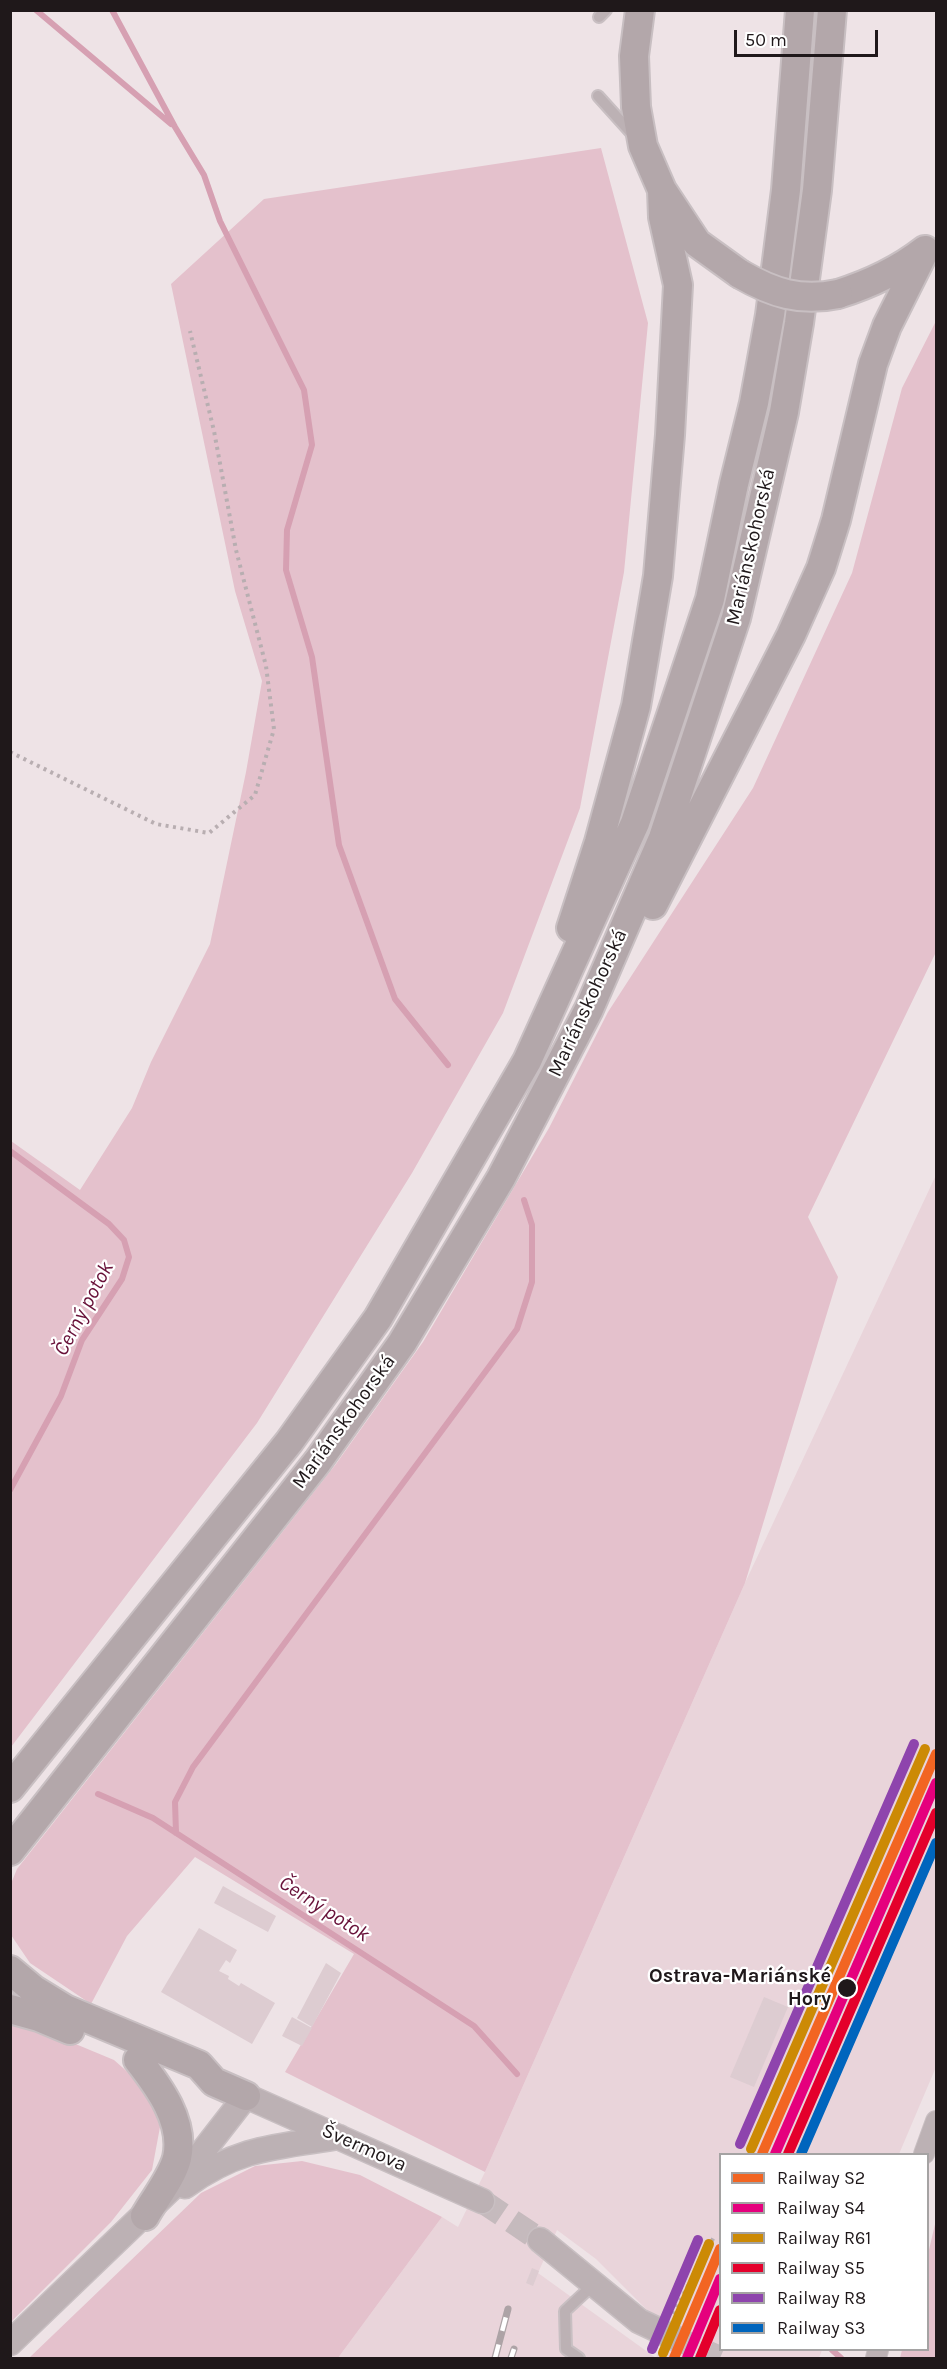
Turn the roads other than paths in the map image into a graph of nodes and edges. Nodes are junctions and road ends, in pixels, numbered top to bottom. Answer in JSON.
{"nodes":[{"id":1,"x":640,"y":10,"type":"edge"},
{"id":2,"x":800,"y":10,"type":"edge"},
{"id":3,"x":832,"y":10,"type":"edge"},
{"id":4,"x":598,"y":96,"type":"dead end"},
{"id":5,"x":643,"y":146,"type":"junction"},
{"id":6,"x":662,"y":190,"type":"junction"},
{"id":7,"x":931,"y":244,"type":"edge"},
{"id":8,"x":589,"y":1009,"type":"junction"},
{"id":9,"x":527,"y":1061,"type":"junction"},
{"id":10,"x":10,"y":1788,"type":"edge"},
{"id":11,"x":10,"y":1851,"type":"edge"},
{"id":12,"x":10,"y":1970,"type":"edge"},
{"id":13,"x":10,"y":2009,"type":"edge"},
{"id":14,"x":138,"y":2060,"type":"junction"},
{"id":15,"x":214,"y":2082,"type":"junction"},
{"id":16,"x":246,"y":2096,"type":"junction"},
{"id":17,"x":936,"y":2121,"type":"edge"},
{"id":18,"x":339,"y":2137,"type":"junction"},
{"id":19,"x":924,"y":2153,"type":"edge"},
{"id":20,"x":482,"y":2201,"type":"tunnel mouth"},
{"id":21,"x":145,"y":2216,"type":"junction"},
{"id":22,"x":540,"y":2240,"type":"tunnel mouth"},
{"id":23,"x":594,"y":2284,"type":"junction"},
{"id":24,"x":673,"y":2329,"type":"tunnel mouth"},
{"id":25,"x":10,"y":2343,"type":"edge"},
{"id":26,"x":579,"y":2358,"type":"edge"}],
"edges":[{"from":1,"to":5,"type":"main road"},
{"from":2,"to":9,"type":"main road","name":"Mariánskohorská"},
{"from":3,"to":8,"type":"main road","name":"Mariánskohorská"},
{"from":4,"to":5,"type":"lane"},
{"from":5,"to":6,"type":"main road"},
{"from":6,"to":7,"type":"main road","bridge":true},
{"from":6,"to":9,"type":"main road"},
{"from":7,"to":8,"type":"main road"},
{"from":8,"to":11,"type":"main road","name":"Mariánskohorská"},
{"from":9,"to":10,"type":"main road","name":"Mariánskohorská"},
{"from":12,"to":15,"type":"main road"},
{"from":13,"to":14,"type":"main road"},
{"from":14,"to":15,"type":"main road"},
{"from":14,"to":21,"type":"main road"},
{"from":15,"to":16,"type":"main road"},
{"from":16,"to":18,"type":"street","name":"Švermova"},
{"from":16,"to":21,"type":"street"},
{"from":17,"to":19,"type":"street"},
{"from":18,"to":20,"type":"street","name":"Švermova"},
{"from":18,"to":21,"type":"street"},
{"from":21,"to":25,"type":"street"},
{"from":22,"to":23,"type":"street"},
{"from":23,"to":24,"type":"street"},
{"from":23,"to":26,"type":"lane"}]}
